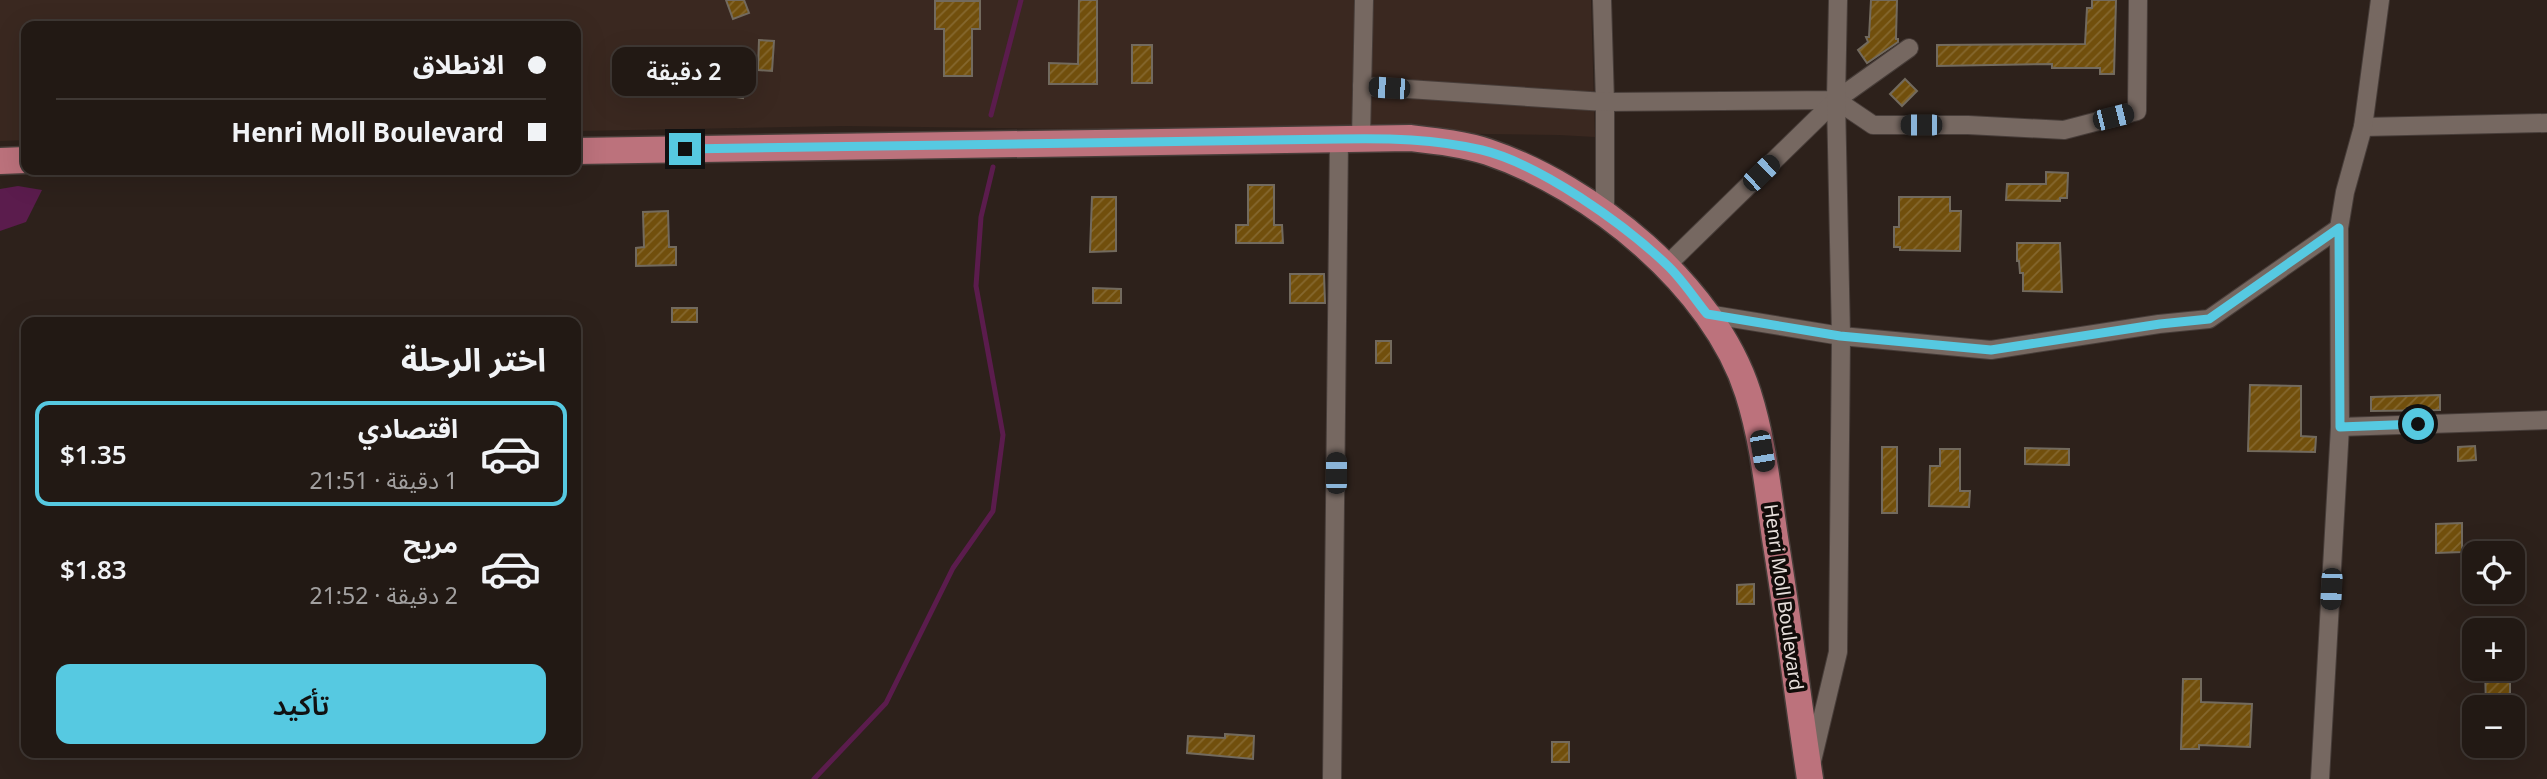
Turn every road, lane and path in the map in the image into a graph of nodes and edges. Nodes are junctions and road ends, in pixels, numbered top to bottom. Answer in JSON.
{"nodes":[{"id":1,"x":1364,"y":0,"type":"edge"},
{"id":2,"x":1602,"y":0,"type":"edge"},
{"id":3,"x":1838,"y":0,"type":"edge"},
{"id":4,"x":2138,"y":0,"type":"edge"},
{"id":5,"x":2380,"y":0,"type":"edge"},
{"id":6,"x":1909,"y":48,"type":"dead end"},
{"id":7,"x":1362,"y":86,"type":"junction"},
{"id":8,"x":1836,"y":100,"type":"junction"},
{"id":9,"x":1605,"y":102,"type":"junction"},
{"id":10,"x":2547,"y":123,"type":"edge"},
{"id":11,"x":2363,"y":127,"type":"junction"},
{"id":12,"x":1350,"y":139,"type":"junction"},
{"id":13,"x":581,"y":151,"type":"edge"},
{"id":14,"x":21,"y":160,"type":"edge"},
{"id":15,"x":0,"y":161,"type":"edge"},
{"id":16,"x":1605,"y":215,"type":"junction"},
{"id":17,"x":2339,"y":228,"type":"junction"},
{"id":18,"x":1667,"y":265,"type":"junction"},
{"id":19,"x":1707,"y":314,"type":"junction"},
{"id":20,"x":1840,"y":336,"type":"junction"},
{"id":21,"x":2547,"y":420,"type":"edge"},
{"id":22,"x":2340,"y":427,"type":"junction"},
{"id":23,"x":1809,"y":777,"type":"edge"},
{"id":24,"x":1332,"y":779,"type":"edge"},
{"id":25,"x":2320,"y":779,"type":"edge"}],
"edges":[{"from":1,"to":7,"type":"street"},
{"from":2,"to":9,"type":"street"},
{"from":3,"to":8,"type":"street"},
{"from":4,"to":8,"type":"street"},
{"from":5,"to":11,"type":"street"},
{"from":6,"to":8,"type":"street"},
{"from":7,"to":9,"type":"street"},
{"from":7,"to":12,"type":"street"},
{"from":8,"to":9,"type":"street"},
{"from":8,"to":18,"type":"street"},
{"from":8,"to":20,"type":"street"},
{"from":9,"to":16,"type":"street"},
{"from":10,"to":11,"type":"street"},
{"from":11,"to":17,"type":"street"},
{"from":12,"to":13,"type":"highway","name":"Henri Moll Boulevard"},
{"from":12,"to":16,"type":"highway","name":"Henri Moll Boulevard"},
{"from":12,"to":24,"type":"street"},
{"from":14,"to":15,"type":"highway"},
{"from":16,"to":18,"type":"highway","name":"Henri Moll Boulevard"},
{"from":17,"to":20,"type":"street"},
{"from":17,"to":22,"type":"street"},
{"from":18,"to":19,"type":"highway","name":"Henri Moll Boulevard"},
{"from":19,"to":20,"type":"street"},
{"from":19,"to":23,"type":"highway","name":"Henri Moll Boulevard"},
{"from":20,"to":23,"type":"street"},
{"from":21,"to":22,"type":"street"},
{"from":22,"to":25,"type":"street"}]}
